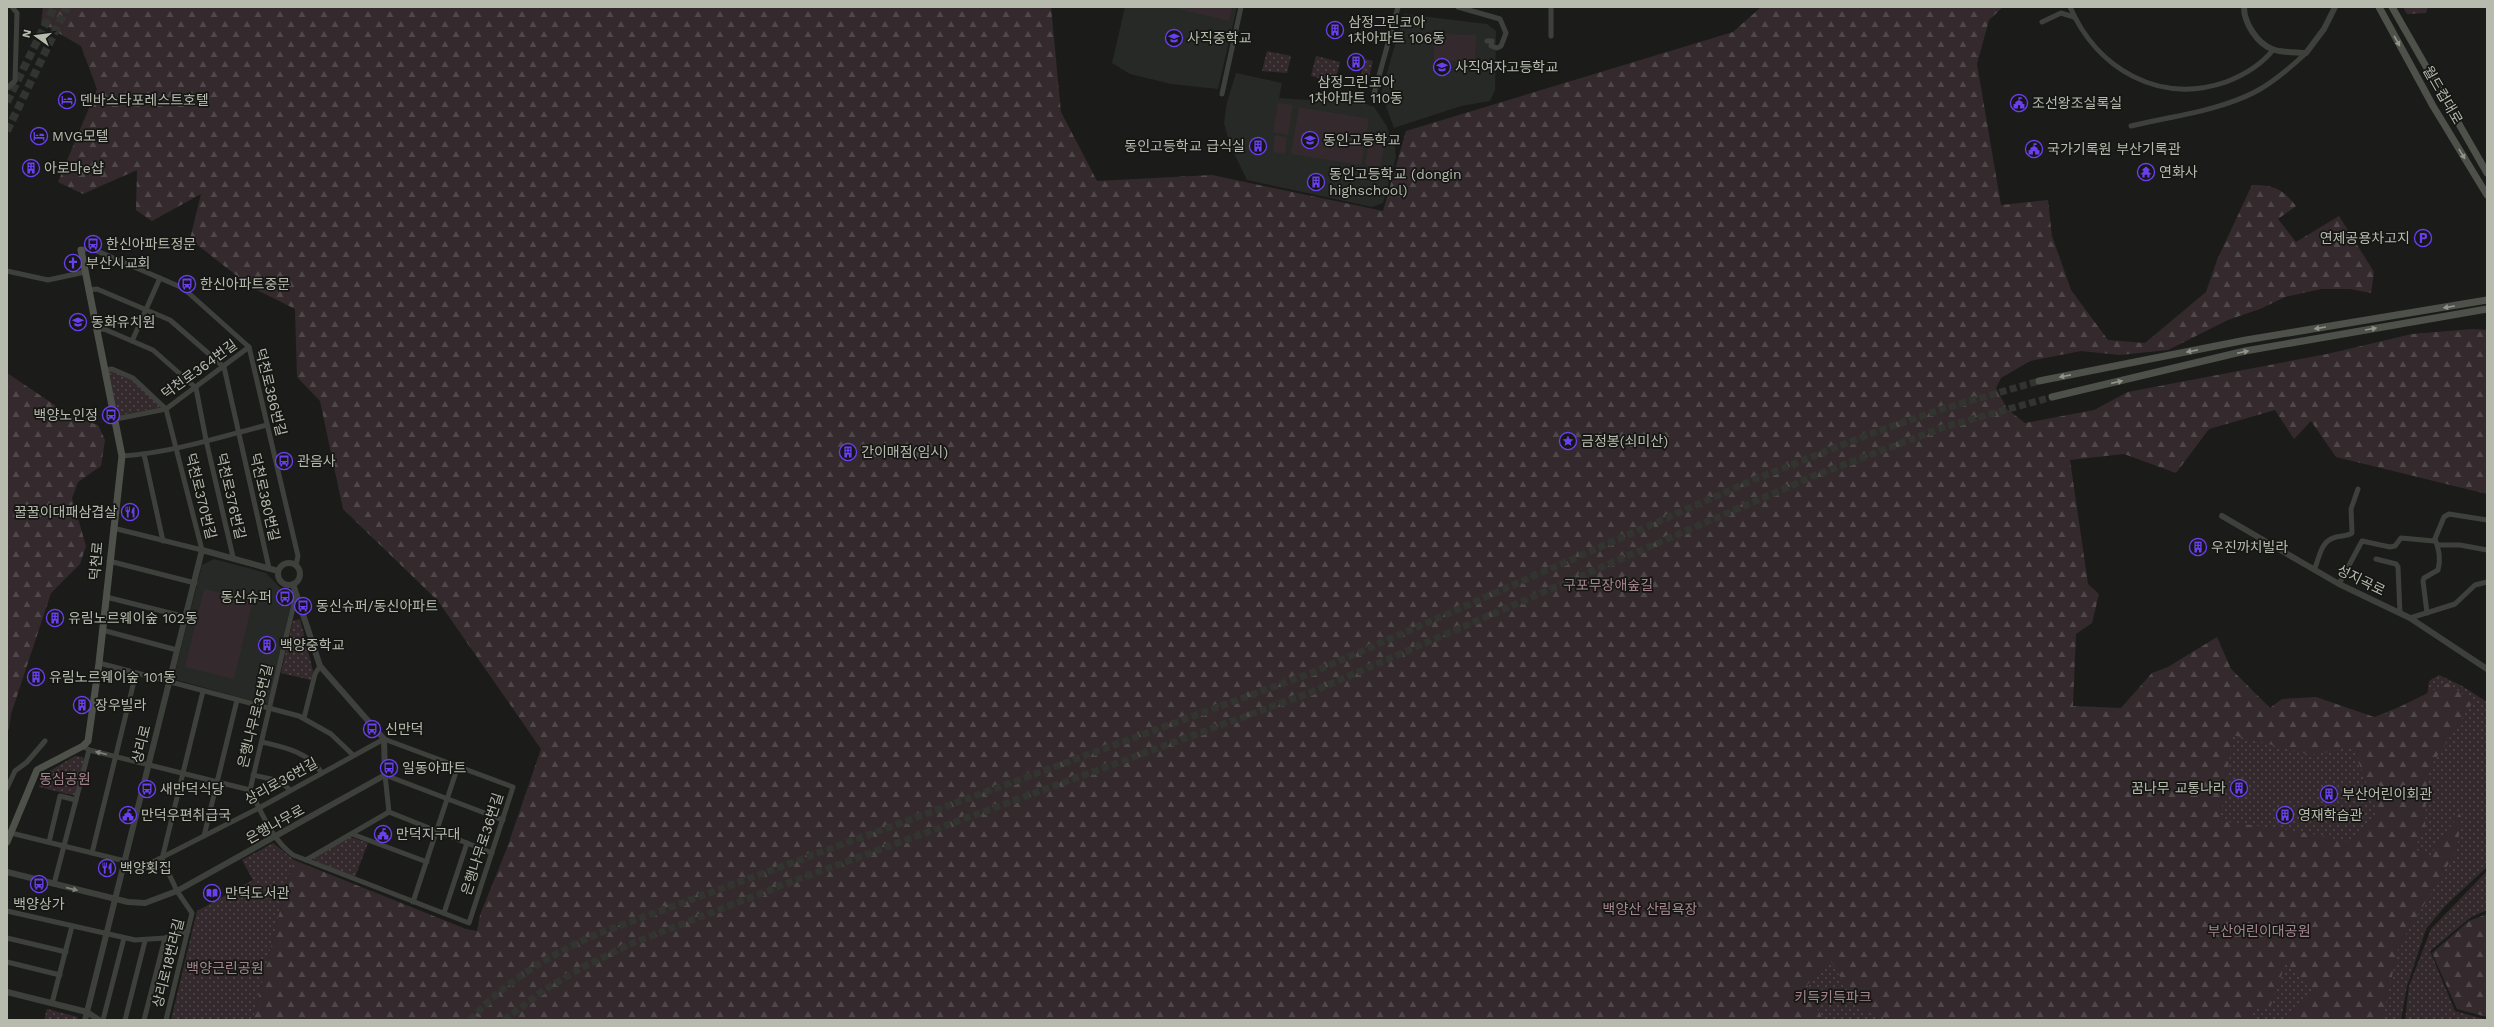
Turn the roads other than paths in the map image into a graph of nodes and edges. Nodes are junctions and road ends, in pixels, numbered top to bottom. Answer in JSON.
{"nodes":[{"id":1,"x":12,"y":7,"type":"edge"},
{"id":2,"x":1241,"y":7,"type":"edge"},
{"id":3,"x":1398,"y":7,"type":"edge"},
{"id":4,"x":1458,"y":7,"type":"edge"},
{"id":5,"x":1551,"y":7,"type":"edge"},
{"id":6,"x":2070,"y":7,"type":"edge"},
{"id":7,"x":2244,"y":7,"type":"edge"},
{"id":8,"x":2335,"y":7,"type":"edge"},
{"id":9,"x":2379,"y":7,"type":"edge"},
{"id":10,"x":2392,"y":7,"type":"edge"},
{"id":11,"x":2074,"y":17,"type":"junction"},
{"id":12,"x":2042,"y":22,"type":"dead end"},
{"id":13,"x":1551,"y":36,"type":"dead end"},
{"id":14,"x":1487,"y":40,"type":"dead end"},
{"id":15,"x":2273,"y":50,"type":"junction"},
{"id":16,"x":2306,"y":53,"type":"junction"},
{"id":17,"x":7,"y":88,"type":"edge"},
{"id":18,"x":1222,"y":94,"type":"dead end"},
{"id":19,"x":1374,"y":94,"type":"dead end"},
{"id":20,"x":2132,"y":126,"type":"dead end"},
{"id":21,"x":2487,"y":173,"type":"edge"},
{"id":22,"x":2487,"y":195,"type":"edge"},
{"id":23,"x":81,"y":250,"type":"joint"},
{"id":24,"x":7,"y":271,"type":"edge"},
{"id":25,"x":85,"y":272,"type":"junction"},
{"id":26,"x":160,"y":278,"type":"junction"},
{"id":27,"x":88,"y":290,"type":"junction"},
{"id":28,"x":2487,"y":300,"type":"edge"},
{"id":29,"x":2487,"y":309,"type":"edge"},
{"id":30,"x":145,"y":310,"type":"junction"},
{"id":31,"x":97,"y":330,"type":"junction"},
{"id":32,"x":132,"y":340,"type":"junction"},
{"id":33,"x":249,"y":347,"type":"junction"},
{"id":34,"x":224,"y":367,"type":"junction"},
{"id":35,"x":106,"y":370,"type":"junction"},
{"id":36,"x":2039,"y":382,"type":"tunnel mouth"},
{"id":37,"x":196,"y":388,"type":"junction"},
{"id":38,"x":2052,"y":397,"type":"tunnel mouth"},
{"id":39,"x":166,"y":409,"type":"junction"},
{"id":40,"x":116,"y":418,"type":"junction"},
{"id":41,"x":267,"y":425,"type":"junction"},
{"id":42,"x":237,"y":432,"type":"junction"},
{"id":43,"x":206,"y":440,"type":"junction"},
{"id":44,"x":176,"y":448,"type":"junction"},
{"id":45,"x":144,"y":454,"type":"junction"},
{"id":46,"x":122,"y":456,"type":"junction"},
{"id":47,"x":2358,"y":489,"type":"dead end"},
{"id":48,"x":2222,"y":516,"type":"dead end"},
{"id":49,"x":2487,"y":520,"type":"edge"},
{"id":50,"x":113,"y":528,"type":"junction"},
{"id":51,"x":2435,"y":539,"type":"junction"},
{"id":52,"x":163,"y":541,"type":"junction"},
{"id":53,"x":2438,"y":545,"type":"junction"},
{"id":54,"x":202,"y":550,"type":"junction"},
{"id":55,"x":2487,"y":550,"type":"edge"},
{"id":56,"x":233,"y":557,"type":"junction"},
{"id":57,"x":2376,"y":559,"type":"dead end"},
{"id":58,"x":109,"y":561,"type":"junction"},
{"id":59,"x":296,"y":565,"type":"junction"},
{"id":60,"x":269,"y":568,"type":"junction"},
{"id":61,"x":278,"y":570,"type":"junction"},
{"id":62,"x":2314,"y":570,"type":"junction"},
{"id":63,"x":2487,"y":582,"type":"edge"},
{"id":64,"x":195,"y":584,"type":"junction"},
{"id":65,"x":294,"y":584,"type":"junction"},
{"id":66,"x":2339,"y":584,"type":"junction"},
{"id":67,"x":297,"y":594,"type":"junction"},
{"id":68,"x":106,"y":597,"type":"junction"},
{"id":69,"x":2400,"y":613,"type":"junction"},
{"id":70,"x":2427,"y":613,"type":"junction"},
{"id":71,"x":186,"y":617,"type":"junction"},
{"id":72,"x":2410,"y":618,"type":"junction"},
{"id":73,"x":102,"y":630,"type":"junction"},
{"id":74,"x":177,"y":650,"type":"junction"},
{"id":75,"x":99,"y":663,"type":"junction"},
{"id":76,"x":320,"y":666,"type":"junction"},
{"id":77,"x":2487,"y":669,"type":"edge"},
{"id":78,"x":136,"y":673,"type":"junction"},
{"id":79,"x":169,"y":681,"type":"junction"},
{"id":80,"x":203,"y":691,"type":"junction"},
{"id":81,"x":237,"y":700,"type":"junction"},
{"id":82,"x":270,"y":708,"type":"junction"},
{"id":83,"x":304,"y":718,"type":"junction"},
{"id":84,"x":384,"y":739,"type":"junction"},
{"id":85,"x":45,"y":741,"type":"dead end"},
{"id":86,"x":262,"y":742,"type":"junction"},
{"id":87,"x":86,"y":748,"type":"junction"},
{"id":88,"x":353,"y":755,"type":"junction"},
{"id":89,"x":116,"y":756,"type":"junction"},
{"id":90,"x":148,"y":765,"type":"junction"},
{"id":91,"x":458,"y":766,"type":"junction"},
{"id":92,"x":321,"y":772,"type":"junction"},
{"id":93,"x":183,"y":774,"type":"junction"},
{"id":94,"x":253,"y":775,"type":"junction"},
{"id":95,"x":385,"y":775,"type":"junction"},
{"id":96,"x":216,"y":782,"type":"junction"},
{"id":97,"x":7,"y":788,"type":"edge"},
{"id":98,"x":250,"y":790,"type":"junction"},
{"id":99,"x":290,"y":790,"type":"junction"},
{"id":100,"x":447,"y":799,"type":"junction"},
{"id":101,"x":76,"y":800,"type":"junction"},
{"id":102,"x":259,"y":808,"type":"junction"},
{"id":103,"x":389,"y":812,"type":"junction"},
{"id":104,"x":503,"y":820,"type":"junction"},
{"id":105,"x":437,"y":831,"type":"junction"},
{"id":106,"x":11,"y":833,"type":"junction"},
{"id":107,"x":352,"y":834,"type":"junction"},
{"id":108,"x":204,"y":836,"type":"junction"},
{"id":109,"x":276,"y":838,"type":"junction"},
{"id":110,"x":7,"y":842,"type":"edge"},
{"id":111,"x":48,"y":842,"type":"junction"},
{"id":112,"x":467,"y":843,"type":"junction"},
{"id":113,"x":64,"y":846,"type":"junction"},
{"id":114,"x":92,"y":853,"type":"junction"},
{"id":115,"x":492,"y":853,"type":"junction"},
{"id":116,"x":162,"y":859,"type":"junction"},
{"id":117,"x":306,"y":860,"type":"junction"},
{"id":118,"x":124,"y":861,"type":"junction"},
{"id":119,"x":427,"y":862,"type":"junction"},
{"id":120,"x":7,"y":872,"type":"edge"},
{"id":121,"x":54,"y":884,"type":"junction"},
{"id":122,"x":177,"y":891,"type":"junction"},
{"id":123,"x":114,"y":899,"type":"junction"},
{"id":124,"x":413,"y":902,"type":"junction"},
{"id":125,"x":7,"y":911,"type":"edge"},
{"id":126,"x":444,"y":913,"type":"junction"},
{"id":127,"x":72,"y":926,"type":"junction"},
{"id":128,"x":188,"y":931,"type":"junction"},
{"id":129,"x":106,"y":934,"type":"junction"},
{"id":130,"x":7,"y":938,"type":"edge"},
{"id":131,"x":124,"y":938,"type":"junction"},
{"id":132,"x":165,"y":938,"type":"junction"},
{"id":133,"x":145,"y":941,"type":"junction"},
{"id":134,"x":66,"y":952,"type":"junction"},
{"id":135,"x":7,"y":962,"type":"edge"},
{"id":136,"x":60,"y":975,"type":"junction"},
{"id":137,"x":7,"y":992,"type":"edge"},
{"id":138,"x":52,"y":1003,"type":"junction"},
{"id":139,"x":87,"y":1012,"type":"junction"},
{"id":140,"x":85,"y":1020,"type":"edge"},
{"id":141,"x":99,"y":1020,"type":"edge"},
{"id":142,"x":103,"y":1020,"type":"edge"},
{"id":143,"x":125,"y":1020,"type":"edge"},
{"id":144,"x":144,"y":1020,"type":"edge"},
{"id":145,"x":166,"y":1020,"type":"edge"}],
"edges":[{"from":1,"to":17,"type":"street"},
{"from":2,"to":18,"type":"street"},
{"from":3,"to":19,"type":"street"},
{"from":4,"to":14,"type":"street"},
{"from":5,"to":13,"type":"street"},
{"from":6,"to":11,"type":"street"},
{"from":7,"to":15,"type":"street"},
{"from":8,"to":16,"type":"street"},
{"from":9,"to":22,"type":"main road","name":"월드컵대로","one_way":true},
{"from":10,"to":21,"type":"main road","name":"월드컵대로"},
{"from":11,"to":12,"type":"street"},
{"from":11,"to":15,"type":"street"},
{"from":15,"to":16,"type":"street"},
{"from":16,"to":20,"type":"street"},
{"from":23,"to":25,"type":"main road","name":"덕천로"},
{"from":23,"to":26,"type":"street","name":"덕천로386번길"},
{"from":24,"to":25,"type":"street"},
{"from":25,"to":27,"type":"main road","name":"덕천로"},
{"from":26,"to":30,"type":"street"},
{"from":26,"to":33,"type":"street","name":"덕천로386번길"},
{"from":27,"to":30,"type":"street"},
{"from":27,"to":31,"type":"main road","name":"덕천로"},
{"from":28,"to":36,"type":"main road","one_way":true},
{"from":38,"to":29,"type":"main road","one_way":true},
{"from":30,"to":32,"type":"street"},
{"from":30,"to":34,"type":"street"},
{"from":31,"to":32,"type":"street"},
{"from":31,"to":35,"type":"main road","name":"덕천로"},
{"from":32,"to":37,"type":"street"},
{"from":33,"to":34,"type":"street","name":"덕천로364번길"},
{"from":33,"to":41,"type":"street","name":"덕천로386번길"},
{"from":34,"to":37,"type":"street","name":"덕천로364번길"},
{"from":34,"to":42,"type":"street","name":"덕천로380번길"},
{"from":35,"to":39,"type":"street"},
{"from":35,"to":40,"type":"main road","name":"덕천로"},
{"from":37,"to":39,"type":"street","name":"덕천로364번길"},
{"from":37,"to":43,"type":"street","name":"덕천로376번길"},
{"from":39,"to":40,"type":"street","name":"덕천로364번길"},
{"from":39,"to":44,"type":"street","name":"덕천로370번길"},
{"from":40,"to":46,"type":"main road","name":"덕천로"},
{"from":41,"to":42,"type":"street"},
{"from":41,"to":59,"type":"street","name":"덕천로386번길"},
{"from":42,"to":43,"type":"street","name":"덕천로376번길"},
{"from":42,"to":60,"type":"street","name":"덕천로380번길"},
{"from":43,"to":44,"type":"street","name":"덕천로370번길"},
{"from":43,"to":56,"type":"street","name":"덕천로376번길"},
{"from":44,"to":45,"type":"street"},
{"from":44,"to":54,"type":"street","name":"덕천로370번길"},
{"from":45,"to":46,"type":"street"},
{"from":45,"to":52,"type":"street"},
{"from":46,"to":50,"type":"main road","name":"덕천로"},
{"from":47,"to":62,"type":"street"},
{"from":48,"to":62,"type":"street","name":"성지곡로"},
{"from":49,"to":51,"type":"street"},
{"from":50,"to":52,"type":"street"},
{"from":50,"to":58,"type":"main road","name":"덕천로"},
{"from":51,"to":53,"type":"street"},
{"from":51,"to":66,"type":"street"},
{"from":52,"to":54,"type":"street"},
{"from":53,"to":55,"type":"street"},
{"from":53,"to":70,"type":"street"},
{"from":54,"to":56,"type":"street"},
{"from":54,"to":64,"type":"street","name":"상리로"},
{"from":56,"to":60,"type":"street"},
{"from":57,"to":69,"type":"street"},
{"from":58,"to":64,"type":"street"},
{"from":58,"to":68,"type":"main road","name":"덕천로"},
{"from":59,"to":61,"type":"street"},
{"from":59,"to":65,"type":"street"},
{"from":60,"to":61,"type":"street"},
{"from":61,"to":65,"type":"street"},
{"from":62,"to":66,"type":"street","name":"성지곡로"},
{"from":63,"to":70,"type":"street"},
{"from":64,"to":71,"type":"street","name":"상리로"},
{"from":65,"to":67,"type":"street"},
{"from":66,"to":69,"type":"street","name":"성지곡로"},
{"from":67,"to":76,"type":"street"},
{"from":67,"to":82,"type":"street","name":"은행나무로35번길"},
{"from":68,"to":71,"type":"street"},
{"from":68,"to":73,"type":"main road","name":"덕천로"},
{"from":69,"to":72,"type":"street","name":"성지곡로"},
{"from":70,"to":72,"type":"street"},
{"from":71,"to":74,"type":"street","name":"상리로"},
{"from":72,"to":77,"type":"street","name":"성지곡로"},
{"from":73,"to":74,"type":"street"},
{"from":73,"to":75,"type":"main road","name":"덕천로"},
{"from":74,"to":79,"type":"street","name":"상리로"},
{"from":75,"to":78,"type":"street"},
{"from":75,"to":87,"type":"main road","name":"덕천로"},
{"from":76,"to":83,"type":"street"},
{"from":76,"to":84,"type":"street"},
{"from":78,"to":79,"type":"street"},
{"from":78,"to":89,"type":"street"},
{"from":79,"to":80,"type":"street"},
{"from":79,"to":90,"type":"street","name":"상리로"},
{"from":80,"to":81,"type":"street"},
{"from":80,"to":93,"type":"street"},
{"from":81,"to":82,"type":"street"},
{"from":81,"to":96,"type":"street"},
{"from":82,"to":83,"type":"street"},
{"from":82,"to":86,"type":"street","name":"은행나무로35번길"},
{"from":83,"to":88,"type":"street"},
{"from":84,"to":88,"type":"street","name":"상리로36번길"},
{"from":84,"to":91,"type":"street","name":"은행나무로36번길"},
{"from":84,"to":95,"type":"street"},
{"from":85,"to":97,"type":"street"},
{"from":86,"to":92,"type":"street"},
{"from":86,"to":94,"type":"street","name":"은행나무로35번길"},
{"from":89,"to":87,"type":"street","one_way":true},
{"from":87,"to":101,"type":"street"},
{"from":87,"to":106,"type":"main road"},
{"from":88,"to":92,"type":"street","name":"상리로36번길"},
{"from":89,"to":90,"type":"street"},
{"from":89,"to":114,"type":"street"},
{"from":90,"to":93,"type":"street"},
{"from":90,"to":118,"type":"street","name":"상리로"},
{"from":91,"to":100,"type":"street"},
{"from":91,"to":104,"type":"street","name":"은행나무로36번길"},
{"from":92,"to":99,"type":"street","name":"상리로36번길"},
{"from":93,"to":96,"type":"street"},
{"from":93,"to":116,"type":"street"},
{"from":94,"to":98,"type":"street","name":"은행나무로35번길"},
{"from":94,"to":99,"type":"street"},
{"from":95,"to":100,"type":"street"},
{"from":95,"to":103,"type":"street"},
{"from":95,"to":109,"type":"street","name":"은행나무로"},
{"from":96,"to":98,"type":"street"},
{"from":96,"to":108,"type":"street"},
{"from":98,"to":102,"type":"street","name":"은행나무로35번길"},
{"from":99,"to":102,"type":"street","name":"상리로36번길"},
{"from":100,"to":104,"type":"street"},
{"from":100,"to":105,"type":"street"},
{"from":101,"to":111,"type":"street"},
{"from":101,"to":113,"type":"street"},
{"from":102,"to":108,"type":"street","name":"상리로36번길"},
{"from":102,"to":109,"type":"street","name":"은행나무로35번길"},
{"from":103,"to":105,"type":"street"},
{"from":103,"to":107,"type":"street"},
{"from":104,"to":115,"type":"street","name":"은행나무로36번길"},
{"from":105,"to":112,"type":"street"},
{"from":105,"to":119,"type":"street"},
{"from":106,"to":110,"type":"main road"},
{"from":106,"to":111,"type":"street","name":"상리로36번길"},
{"from":107,"to":117,"type":"street"},
{"from":107,"to":119,"type":"street"},
{"from":108,"to":116,"type":"street","name":"상리로36번길"},
{"from":109,"to":117,"type":"street","name":"은행나무로36번길"},
{"from":109,"to":122,"type":"street","name":"은행나무로"},
{"from":111,"to":113,"type":"street","name":"상리로36번길"},
{"from":112,"to":115,"type":"street"},
{"from":112,"to":126,"type":"street","name":"은행나무로36번길"},
{"from":113,"to":114,"type":"street","name":"상리로36번길"},
{"from":113,"to":121,"type":"street"},
{"from":114,"to":118,"type":"street","name":"상리로36번길"},
{"from":115,"to":126,"type":"street","name":"은행나무로36번길"},
{"from":116,"to":118,"type":"street","name":"상리로36번길"},
{"from":116,"to":122,"type":"street","name":"상리로18번라길"},
{"from":117,"to":124,"type":"street","name":"은행나무로36번길"},
{"from":118,"to":123,"type":"street","name":"상리로"},
{"from":119,"to":124,"type":"street"},
{"from":120,"to":121,"type":"street","name":"은행나무로"},
{"from":121,"to":123,"type":"street","name":"은행나무로","one_way":true},
{"from":122,"to":123,"type":"street","name":"은행나무로"},
{"from":122,"to":128,"type":"street","name":"상리로18번라길"},
{"from":123,"to":129,"type":"street","name":"상리로"},
{"from":124,"to":126,"type":"street","name":"은행나무로36번길"},
{"from":125,"to":127,"type":"street"},
{"from":127,"to":129,"type":"street"},
{"from":127,"to":134,"type":"street"},
{"from":128,"to":132,"type":"street"},
{"from":128,"to":145,"type":"street","name":"상리로18번라길"},
{"from":129,"to":131,"type":"street"},
{"from":129,"to":139,"type":"street","name":"상리로"},
{"from":130,"to":134,"type":"street"},
{"from":131,"to":133,"type":"street"},
{"from":131,"to":142,"type":"street"},
{"from":132,"to":133,"type":"street"},
{"from":132,"to":144,"type":"street"},
{"from":133,"to":143,"type":"street"},
{"from":134,"to":136,"type":"street"},
{"from":135,"to":136,"type":"street"},
{"from":136,"to":138,"type":"street"},
{"from":137,"to":138,"type":"street"},
{"from":138,"to":139,"type":"street"},
{"from":139,"to":140,"type":"street","name":"상리로"},
{"from":139,"to":141,"type":"street"}]}
